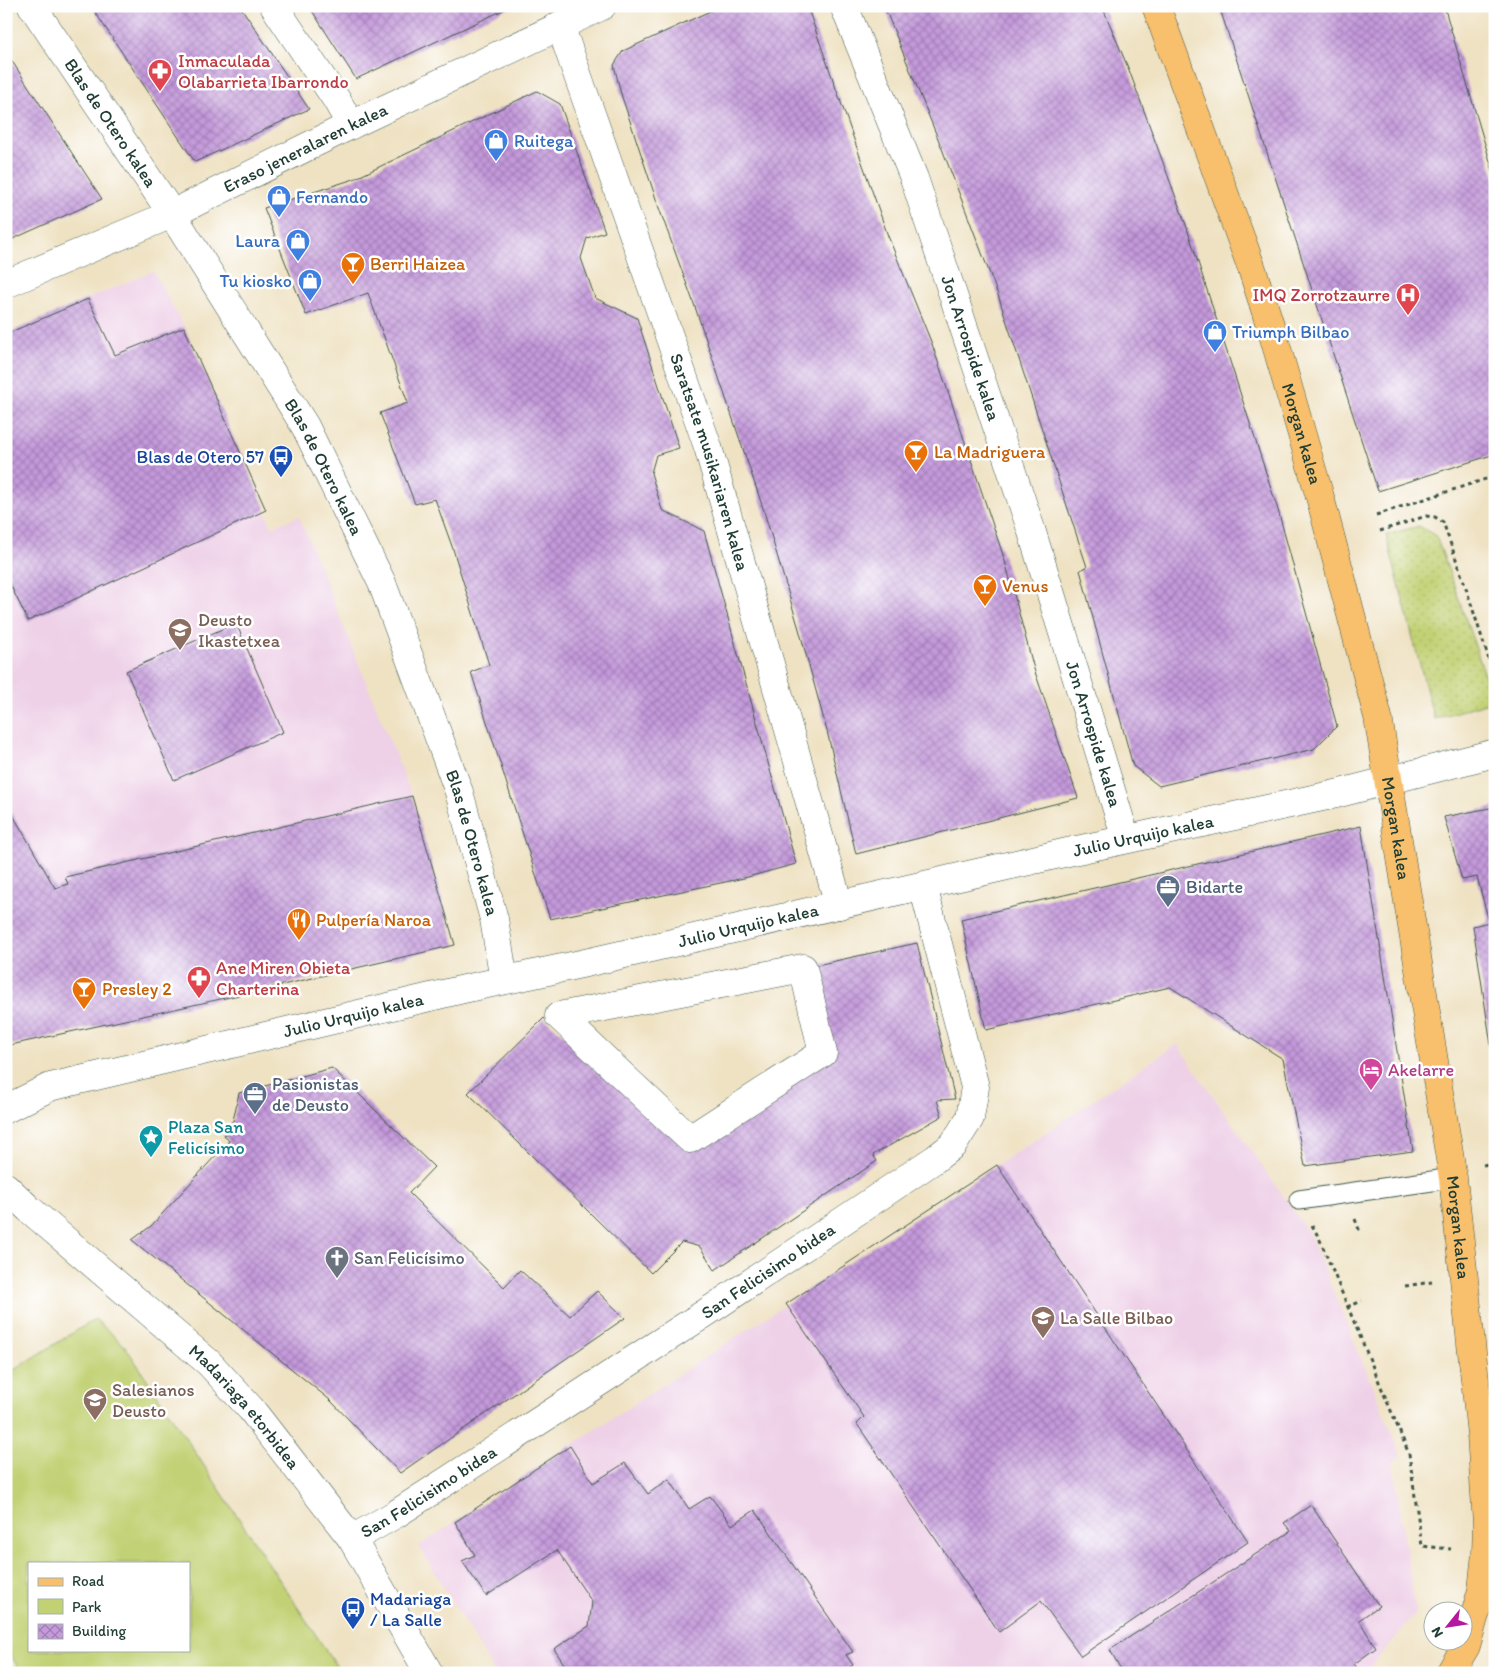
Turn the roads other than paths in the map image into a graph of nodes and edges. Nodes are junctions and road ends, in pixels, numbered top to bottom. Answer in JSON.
{"nodes":[{"id":1,"x":32,"y":6,"type":"edge"},
{"id":2,"x":274,"y":6,"type":"edge"},
{"id":3,"x":602,"y":6,"type":"edge"},
{"id":4,"x":844,"y":6,"type":"edge"},
{"id":5,"x":1156,"y":6,"type":"edge"},
{"id":6,"x":560,"y":25,"type":"junction"},
{"id":7,"x":351,"y":125,"type":"junction"},
{"id":8,"x":172,"y":214,"type":"junction"},
{"id":9,"x":6,"y":284,"type":"edge"},
{"id":10,"x":1495,"y":753,"type":"edge"},
{"id":11,"x":1389,"y":782,"type":"junction"},
{"id":12,"x":1126,"y":839,"type":"junction"},
{"id":13,"x":923,"y":886,"type":"junction"},
{"id":14,"x":839,"y":906,"type":"junction"},
{"id":15,"x":504,"y":980,"type":"junction"},
{"id":16,"x":823,"y":1053,"type":"joint"},
{"id":17,"x":6,"y":1109,"type":"edge"},
{"id":18,"x":1454,"y":1178,"type":"junction"},
{"id":19,"x":6,"y":1187,"type":"edge"},
{"id":20,"x":1299,"y":1200,"type":"road end"},
{"id":21,"x":352,"y":1539,"type":"junction"},
{"id":22,"x":429,"y":1673,"type":"edge"},
{"id":23,"x":1450,"y":1673,"type":"edge"}],
"edges":[{"from":1,"to":8,"type":"street","name":"Blas de Otero kalea"},
{"from":2,"to":7,"type":"street"},
{"from":3,"to":6,"type":"street","name":"Eraso jeneralaren kalea"},
{"from":4,"to":12,"type":"street","name":"Jon Arrospide kalea"},
{"from":5,"to":11,"type":"main road","name":"Morgan kalea"},
{"from":6,"to":7,"type":"street","name":"Eraso jeneralaren kalea"},
{"from":6,"to":14,"type":"street","name":"Saratsate musikariaren kalea"},
{"from":7,"to":8,"type":"street","name":"Eraso jeneralaren kalea"},
{"from":8,"to":9,"type":"street","name":"Eraso jeneralaren kalea"},
{"from":8,"to":15,"type":"street","name":"Blas de Otero kalea"},
{"from":10,"to":11,"type":"street","name":"Julio Urquijo kalea"},
{"from":11,"to":12,"type":"street","name":"Julio Urquijo kalea"},
{"from":11,"to":18,"type":"main road","name":"Morgan kalea"},
{"from":12,"to":13,"type":"street","name":"Julio Urquijo kalea"},
{"from":13,"to":14,"type":"street","name":"Julio Urquijo kalea"},
{"from":13,"to":21,"type":"street","name":"San Felicisimo bidea"},
{"from":14,"to":15,"type":"street","name":"Julio Urquijo kalea"},
{"from":15,"to":17,"type":"street","name":"Julio Urquijo kalea"},
{"from":16,"to":16,"type":"street"},
{"from":18,"to":20,"type":"lane"},
{"from":18,"to":23,"type":"main road","name":"Morgan kalea"},
{"from":19,"to":21,"type":"street","name":"Madariaga etorbidea"},
{"from":21,"to":22,"type":"street","name":"Madariaga etorbidea"}]}
